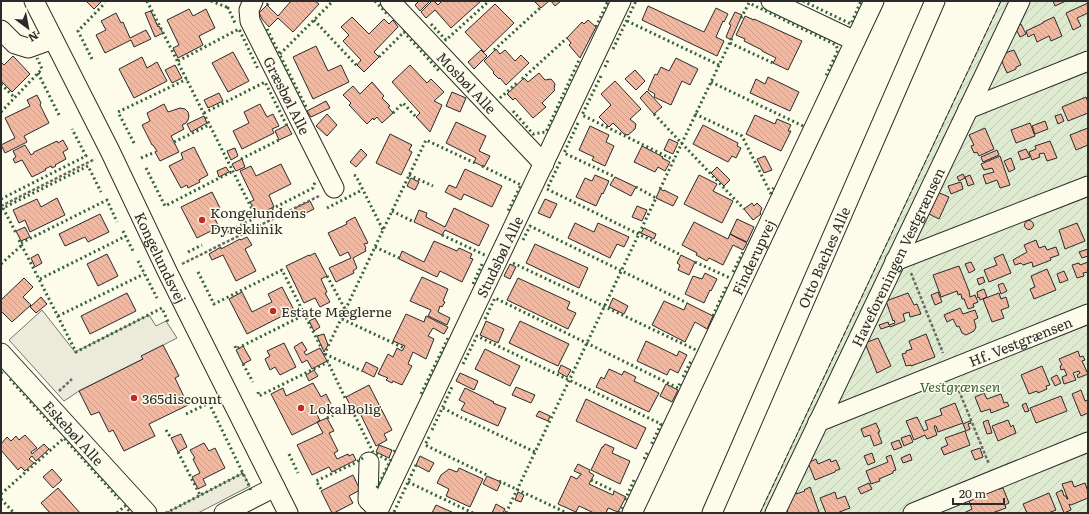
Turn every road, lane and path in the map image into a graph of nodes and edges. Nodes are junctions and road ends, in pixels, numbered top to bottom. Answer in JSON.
{"nodes":[{"id":1,"x":34,"y":1,"type":"edge"},
{"id":2,"x":252,"y":1,"type":"edge"},
{"id":3,"x":390,"y":1,"type":"edge"},
{"id":4,"x":621,"y":1,"type":"edge"},
{"id":5,"x":771,"y":1,"type":"edge"},
{"id":6,"x":874,"y":1,"type":"edge"},
{"id":7,"x":935,"y":1,"type":"edge"},
{"id":8,"x":1020,"y":1,"type":"edge"},
{"id":9,"x":1,"y":30,"type":"edge"},
{"id":10,"x":53,"y":39,"type":"junction"},
{"id":11,"x":855,"y":41,"type":"junction"},
{"id":12,"x":1088,"y":61,"type":"edge"},
{"id":13,"x":968,"y":109,"type":"junction"},
{"id":14,"x":110,"y":151,"type":"junction"},
{"id":15,"x":544,"y":164,"type":"junction"},
{"id":16,"x":1088,"y":186,"type":"edge"},
{"id":17,"x":334,"y":188,"type":"joint"},
{"id":18,"x":1,"y":206,"type":"edge"},
{"id":19,"x":895,"y":261,"type":"junction"},
{"id":20,"x":167,"y":271,"type":"junction"},
{"id":21,"x":1088,"y":314,"type":"edge"},
{"id":22,"x":1,"y":353,"type":"edge"},
{"id":23,"x":818,"y":422,"type":"junction"},
{"id":24,"x":1088,"y":442,"type":"edge"},
{"id":25,"x":369,"y":462,"type":"dead end"},
{"id":26,"x":275,"y":487,"type":"junction"},
{"id":27,"x":948,"y":506,"type":"edge"},
{"id":28,"x":378,"y":512,"type":"edge"},
{"id":29,"x":915,"y":512,"type":"edge"},
{"id":30,"x":147,"y":513,"type":"edge"},
{"id":31,"x":224,"y":513,"type":"edge"},
{"id":32,"x":288,"y":513,"type":"edge"},
{"id":33,"x":632,"y":513,"type":"edge"},
{"id":34,"x":712,"y":513,"type":"edge"},
{"id":35,"x":775,"y":513,"type":"edge"}],
"edges":[{"from":1,"to":10,"type":"street","name":"Kongelundsvej"},
{"from":2,"to":17,"type":"street","name":"Græsbøl Alle"},
{"from":3,"to":15,"type":"street","name":"Mosbøl Alle"},
{"from":4,"to":15,"type":"street","name":"Studsbøl Alle"},
{"from":5,"to":11,"type":"street"},
{"from":6,"to":11,"type":"street","name":"Finderupvej"},
{"from":7,"to":34,"type":"street","name":"Otto Baches Alle"},
{"from":8,"to":13,"type":"street","name":"Haveforeningen Vestgrænsen"},
{"from":9,"to":10,"type":"street"},
{"from":10,"to":14,"type":"street","name":"Kongelundsvej"},
{"from":11,"to":33,"type":"street","name":"Finderupvej"},
{"from":12,"to":13,"type":"street"},
{"from":13,"to":19,"type":"street","name":"Haveforeningen Vestgrænsen"},
{"from":14,"to":18,"type":"path"},
{"from":14,"to":20,"type":"street","name":"Kongelundsvej"},
{"from":15,"to":28,"type":"street","name":"Studsbøl Alle"},
{"from":16,"to":19,"type":"street"},
{"from":17,"to":20,"type":"path"},
{"from":19,"to":23,"type":"street","name":"Haveforeningen Vestgrænsen"},
{"from":20,"to":26,"type":"street","name":"Kongelundsvej"},
{"from":21,"to":23,"type":"street","name":"Hf. Vestgrænsen"},
{"from":22,"to":30,"type":"street","name":"Eskebøl Alle"},
{"from":23,"to":35,"type":"street","name":"Haveforeningen Vestgrænsen"},
{"from":24,"to":27,"type":"street"},
{"from":25,"to":28,"type":"street"},
{"from":26,"to":31,"type":"street"},
{"from":26,"to":32,"type":"street","name":"Kongelundsvej"},
{"from":27,"to":29,"type":"street"}]}
